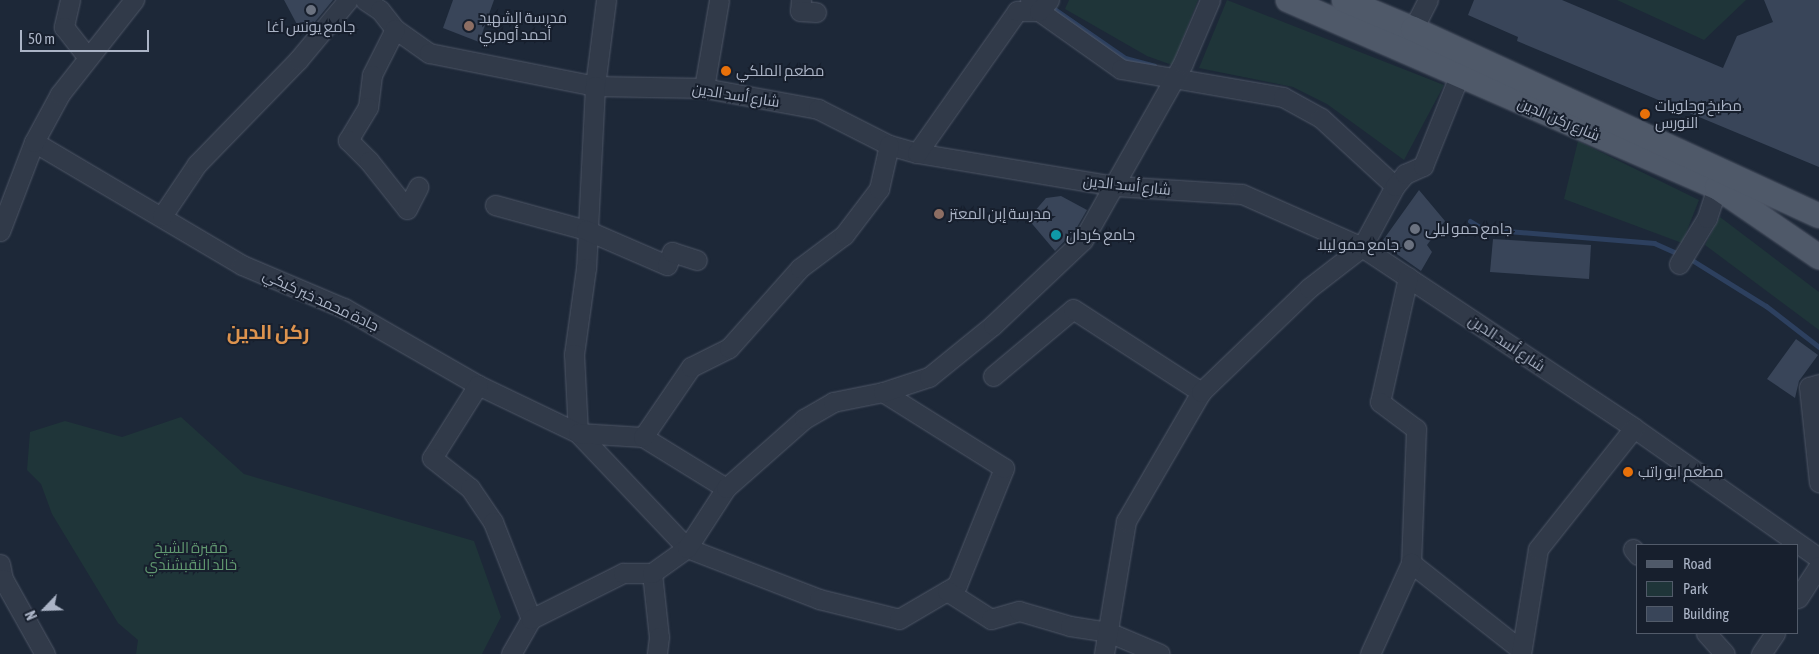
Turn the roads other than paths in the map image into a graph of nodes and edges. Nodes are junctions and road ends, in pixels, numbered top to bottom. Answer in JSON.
{"nodes":[{"id":1,"x":70,"y":0,"type":"edge"},
{"id":2,"x":134,"y":0,"type":"edge"},
{"id":3,"x":348,"y":0,"type":"edge"},
{"id":4,"x":606,"y":0,"type":"edge"},
{"id":5,"x":719,"y":0,"type":"edge"},
{"id":6,"x":801,"y":0,"type":"edge"},
{"id":7,"x":1210,"y":0,"type":"edge"},
{"id":8,"x":1288,"y":0,"type":"edge"},
{"id":9,"x":1344,"y":0,"type":"edge"},
{"id":10,"x":1428,"y":0,"type":"edge"},
{"id":11,"x":377,"y":3,"type":"edge"},
{"id":12,"x":1039,"y":4,"type":"edge"},
{"id":13,"x":816,"y":12,"type":"dead end"},
{"id":14,"x":395,"y":29,"type":"junction"},
{"id":15,"x":1413,"y":29,"type":"junction"},
{"id":16,"x":88,"y":58,"type":"junction"},
{"id":17,"x":1459,"y":76,"type":"junction"},
{"id":18,"x":1174,"y":79,"type":"junction"},
{"id":19,"x":595,"y":86,"type":"junction"},
{"id":20,"x":704,"y":88,"type":"junction"},
{"id":21,"x":34,"y":142,"type":"junction"},
{"id":22,"x":889,"y":145,"type":"junction"},
{"id":23,"x":917,"y":153,"type":"junction"},
{"id":24,"x":1400,"y":180,"type":"junction"},
{"id":25,"x":1115,"y":186,"type":"junction"},
{"id":26,"x":418,"y":187,"type":"dead end"},
{"id":27,"x":1717,"y":187,"type":"junction"},
{"id":28,"x":496,"y":205,"type":"dead end"},
{"id":29,"x":162,"y":216,"type":"junction"},
{"id":30,"x":1819,"y":216,"type":"edge"},
{"id":31,"x":586,"y":230,"type":"junction"},
{"id":32,"x":0,"y":231,"type":"edge"},
{"id":33,"x":1362,"y":247,"type":"junction"},
{"id":34,"x":1819,"y":257,"type":"edge"},
{"id":35,"x":697,"y":260,"type":"dead end"},
{"id":36,"x":1679,"y":264,"type":"dead end"},
{"id":37,"x":1408,"y":277,"type":"junction"},
{"id":38,"x":993,"y":376,"type":"dead end"},
{"id":39,"x":1819,"y":384,"type":"edge"},
{"id":40,"x":478,"y":385,"type":"junction"},
{"id":41,"x":884,"y":392,"type":"junction"},
{"id":42,"x":1201,"y":392,"type":"junction"},
{"id":43,"x":1634,"y":428,"type":"junction"},
{"id":44,"x":578,"y":433,"type":"junction"},
{"id":45,"x":643,"y":437,"type":"junction"},
{"id":46,"x":1819,"y":482,"type":"edge"},
{"id":47,"x":726,"y":488,"type":"junction"},
{"id":48,"x":687,"y":548,"type":"junction"},
{"id":49,"x":1819,"y":558,"type":"edge"},
{"id":50,"x":1411,"y":563,"type":"junction"},
{"id":51,"x":0,"y":564,"type":"edge"},
{"id":52,"x":1819,"y":566,"type":"edge"},
{"id":53,"x":652,"y":573,"type":"junction"},
{"id":54,"x":947,"y":591,"type":"junction"},
{"id":55,"x":1799,"y":596,"type":"edge"},
{"id":56,"x":531,"y":619,"type":"junction"},
{"id":57,"x":1108,"y":632,"type":"junction"},
{"id":58,"x":1707,"y":634,"type":"edge"},
{"id":59,"x":1774,"y":634,"type":"edge"},
{"id":60,"x":1520,"y":652,"type":"edge"},
{"id":61,"x":45,"y":654,"type":"edge"},
{"id":62,"x":511,"y":654,"type":"edge"},
{"id":63,"x":657,"y":654,"type":"edge"},
{"id":64,"x":1104,"y":654,"type":"edge"},
{"id":65,"x":1160,"y":654,"type":"edge"},
{"id":66,"x":1370,"y":654,"type":"edge"},
{"id":67,"x":1725,"y":654,"type":"edge"},
{"id":68,"x":1761,"y":654,"type":"edge"}],
"edges":[{"from":1,"to":16,"type":"street"},
{"from":2,"to":16,"type":"street"},
{"from":3,"to":29,"type":"street"},
{"from":4,"to":19,"type":"street"},
{"from":5,"to":20,"type":"street"},
{"from":6,"to":13,"type":"street"},
{"from":7,"to":18,"type":"street"},
{"from":8,"to":17,"type":"main road","name":"شارع ركن الدين"},
{"from":9,"to":15,"type":"main road","name":"شارع ركن الدين"},
{"from":10,"to":15,"type":"street"},
{"from":11,"to":14,"type":"street","name":"شارع أسد الدين"},
{"from":12,"to":18,"type":"street"},
{"from":12,"to":23,"type":"street"},
{"from":14,"to":19,"type":"street","name":"شارع أسد الدين"},
{"from":14,"to":26,"type":"street"},
{"from":15,"to":30,"type":"main road","name":"شارع ركن الدين"},
{"from":16,"to":21,"type":"street"},
{"from":17,"to":24,"type":"street"},
{"from":17,"to":27,"type":"main road","name":"شارع ركن الدين"},
{"from":18,"to":24,"type":"street"},
{"from":18,"to":25,"type":"street"},
{"from":19,"to":20,"type":"street","name":"شارع أسد الدين"},
{"from":19,"to":31,"type":"street"},
{"from":20,"to":22,"type":"street","name":"شارع أسد الدين"},
{"from":21,"to":29,"type":"street","name":"جادة محمد خير كيكي"},
{"from":21,"to":32,"type":"street"},
{"from":22,"to":23,"type":"street","name":"شارع أسد الدين"},
{"from":22,"to":45,"type":"street"},
{"from":23,"to":25,"type":"street","name":"شارع أسد الدين"},
{"from":24,"to":33,"type":"street"},
{"from":25,"to":33,"type":"street","name":"شارع أسد الدين"},
{"from":25,"to":41,"type":"street"},
{"from":27,"to":34,"type":"main road","name":"شارع ركن الدين"},
{"from":27,"to":36,"type":"street"},
{"from":28,"to":31,"type":"street"},
{"from":29,"to":40,"type":"street","name":"جادة محمد خير كيكي"},
{"from":31,"to":35,"type":"street"},
{"from":31,"to":44,"type":"street"},
{"from":33,"to":37,"type":"street","name":"شارع أسد الدين"},
{"from":33,"to":42,"type":"street"},
{"from":37,"to":43,"type":"street","name":"شارع أسد الدين"},
{"from":37,"to":50,"type":"street"},
{"from":38,"to":42,"type":"street"},
{"from":39,"to":46,"type":"street"},
{"from":40,"to":44,"type":"street","name":"جادة محمد خير كيكي"},
{"from":40,"to":56,"type":"street"},
{"from":41,"to":47,"type":"street"},
{"from":41,"to":54,"type":"street"},
{"from":42,"to":57,"type":"street"},
{"from":43,"to":49,"type":"street","name":"شارع أسد الدين"},
{"from":43,"to":60,"type":"street"},
{"from":44,"to":45,"type":"street"},
{"from":44,"to":48,"type":"street"},
{"from":45,"to":47,"type":"street"},
{"from":47,"to":48,"type":"street"},
{"from":48,"to":53,"type":"street"},
{"from":48,"to":54,"type":"street"},
{"from":50,"to":60,"type":"street"},
{"from":50,"to":66,"type":"street"},
{"from":51,"to":61,"type":"street"},
{"from":52,"to":55,"type":"street"},
{"from":53,"to":56,"type":"street"},
{"from":53,"to":63,"type":"street"},
{"from":54,"to":57,"type":"street"},
{"from":56,"to":62,"type":"street"},
{"from":57,"to":64,"type":"street"},
{"from":57,"to":65,"type":"street"},
{"from":58,"to":67,"type":"street"},
{"from":59,"to":68,"type":"street"}]}
